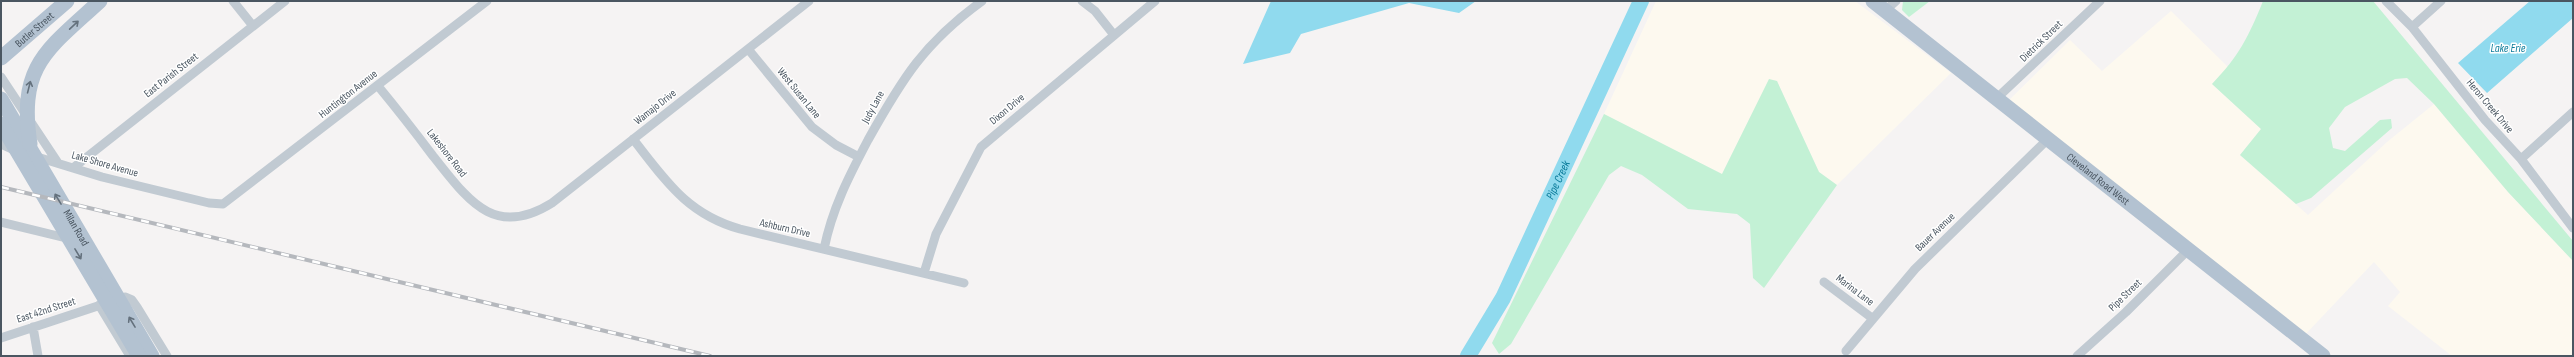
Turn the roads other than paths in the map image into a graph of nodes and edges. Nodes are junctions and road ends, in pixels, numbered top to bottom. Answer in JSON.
{"nodes":[{"id":1,"x":67,"y":1,"type":"edge"},
{"id":2,"x":100,"y":1,"type":"edge"},
{"id":3,"x":233,"y":1,"type":"edge"},
{"id":4,"x":285,"y":1,"type":"edge"},
{"id":5,"x":487,"y":1,"type":"edge"},
{"id":6,"x":809,"y":1,"type":"edge"},
{"id":7,"x":982,"y":1,"type":"edge"},
{"id":8,"x":1082,"y":1,"type":"edge"},
{"id":9,"x":1155,"y":1,"type":"edge"},
{"id":10,"x":2100,"y":1,"type":"edge"},
{"id":11,"x":2386,"y":1,"type":"edge"},
{"id":12,"x":2441,"y":1,"type":"edge"},
{"id":13,"x":1882,"y":3,"type":"edge"},
{"id":14,"x":253,"y":26,"type":"junction"},
{"id":15,"x":2412,"y":27,"type":"junction"},
{"id":16,"x":1114,"y":35,"type":"junction"},
{"id":17,"x":748,"y":49,"type":"junction"},
{"id":18,"x":1,"y":58,"type":"edge"},
{"id":19,"x":1,"y":77,"type":"edge"},
{"id":20,"x":378,"y":86,"type":"junction"},
{"id":21,"x":1998,"y":97,"type":"junction"},
{"id":22,"x":1,"y":99,"type":"edge"},
{"id":23,"x":2573,"y":112,"type":"edge"},
{"id":24,"x":1,"y":124,"type":"edge"},
{"id":25,"x":2049,"y":138,"type":"junction"},
{"id":26,"x":633,"y":140,"type":"junction"},
{"id":27,"x":1,"y":144,"type":"edge"},
{"id":28,"x":31,"y":153,"type":"junction"},
{"id":29,"x":860,"y":156,"type":"junction"},
{"id":30,"x":2521,"y":159,"type":"junction"},
{"id":31,"x":58,"y":163,"type":"junction"},
{"id":32,"x":73,"y":168,"type":"junction"},
{"id":33,"x":223,"y":204,"type":"joint"},
{"id":34,"x":509,"y":216,"type":"joint"},
{"id":35,"x":1,"y":222,"type":"edge"},
{"id":36,"x":2573,"y":228,"type":"edge"},
{"id":37,"x":62,"y":237,"type":"dead end"},
{"id":38,"x":824,"y":249,"type":"junction"},
{"id":39,"x":2188,"y":250,"type":"junction"},
{"id":40,"x":924,"y":273,"type":"junction"},
{"id":41,"x":1824,"y":282,"type":"dead end"},
{"id":42,"x":964,"y":283,"type":"dead end"},
{"id":43,"x":99,"y":305,"type":"junction"},
{"id":44,"x":1872,"y":318,"type":"junction"},
{"id":45,"x":33,"y":327,"type":"junction"},
{"id":46,"x":1,"y":338,"type":"edge"},
{"id":47,"x":1846,"y":351,"type":"dead end"},
{"id":48,"x":38,"y":356,"type":"edge"},
{"id":49,"x":130,"y":356,"type":"edge"},
{"id":50,"x":139,"y":356,"type":"edge"},
{"id":51,"x":152,"y":356,"type":"edge"},
{"id":52,"x":167,"y":356,"type":"edge"},
{"id":53,"x":2077,"y":356,"type":"edge"},
{"id":54,"x":2323,"y":356,"type":"edge"}],
"edges":[{"from":1,"to":18,"type":"main road","name":"Butler Street"},
{"from":28,"to":2,"type":"main road","one_way":true},
{"from":3,"to":14,"type":"street"},
{"from":4,"to":14,"type":"street","name":"East Parish Street"},
{"from":5,"to":20,"type":"street","name":"Huntington Avenue"},
{"from":6,"to":17,"type":"street","name":"Wamajo Drive"},
{"from":7,"to":29,"type":"street","name":"Judy Lane"},
{"from":8,"to":16,"type":"street"},
{"from":9,"to":16,"type":"street","name":"Dixon Drive"},
{"from":10,"to":21,"type":"street","name":"Dietrick Street"},
{"from":11,"to":15,"type":"street","name":"Heron Creek Drive"},
{"from":12,"to":15,"type":"street"},
{"from":13,"to":21,"type":"main road","name":"Cleveland Road West"},
{"from":14,"to":32,"type":"street","name":"East Parish Street"},
{"from":15,"to":30,"type":"street","name":"Heron Creek Drive"},
{"from":16,"to":40,"type":"street","name":"Dixon Drive"},
{"from":17,"to":26,"type":"street","name":"Wamajo Drive"},
{"from":17,"to":29,"type":"street","name":"West Susan Lane"},
{"from":19,"to":31,"type":"street","name":"Lake Shore Avenue"},
{"from":20,"to":33,"type":"street","name":"Huntington Avenue"},
{"from":20,"to":34,"type":"street","name":"Lakeshore Road"},
{"from":21,"to":25,"type":"main road","name":"Cleveland Road West"},
{"from":22,"to":28,"type":"main road","name":"Milan Road"},
{"from":23,"to":30,"type":"street"},
{"from":24,"to":50,"type":"main road","name":"Milan Road","one_way":true},
{"from":25,"to":39,"type":"main road","name":"Cleveland Road West"},
{"from":25,"to":44,"type":"street","name":"Bauer Avenue"},
{"from":26,"to":34,"type":"street","name":"Wamajo Drive"},
{"from":26,"to":38,"type":"street","name":"Ashburn Drive"},
{"from":27,"to":31,"type":"street"},
{"from":51,"to":28,"type":"main road","name":"Milan Road","one_way":true},
{"from":29,"to":38,"type":"street","name":"Judy Lane"},
{"from":30,"to":36,"type":"street","name":"Heron Creek Drive"},
{"from":31,"to":32,"type":"street","name":"Lake Shore Avenue"},
{"from":32,"to":33,"type":"street","name":"Lake Shore Avenue"},
{"from":35,"to":37,"type":"street"},
{"from":38,"to":40,"type":"street","name":"Ashburn Drive"},
{"from":39,"to":53,"type":"street","name":"Pipe Street"},
{"from":39,"to":54,"type":"main road","name":"Cleveland Road West"},
{"from":40,"to":42,"type":"street","name":"Ashburn Drive"},
{"from":41,"to":44,"type":"street","name":"Marina Lane"},
{"from":43,"to":45,"type":"street","name":"East 42nd Street"},
{"from":43,"to":49,"type":"street"},
{"from":43,"to":52,"type":"street","name":"East 42nd Street"},
{"from":44,"to":47,"type":"street","name":"Bauer Avenue"},
{"from":45,"to":46,"type":"street","name":"East 42nd Street"},
{"from":45,"to":48,"type":"street"}]}
